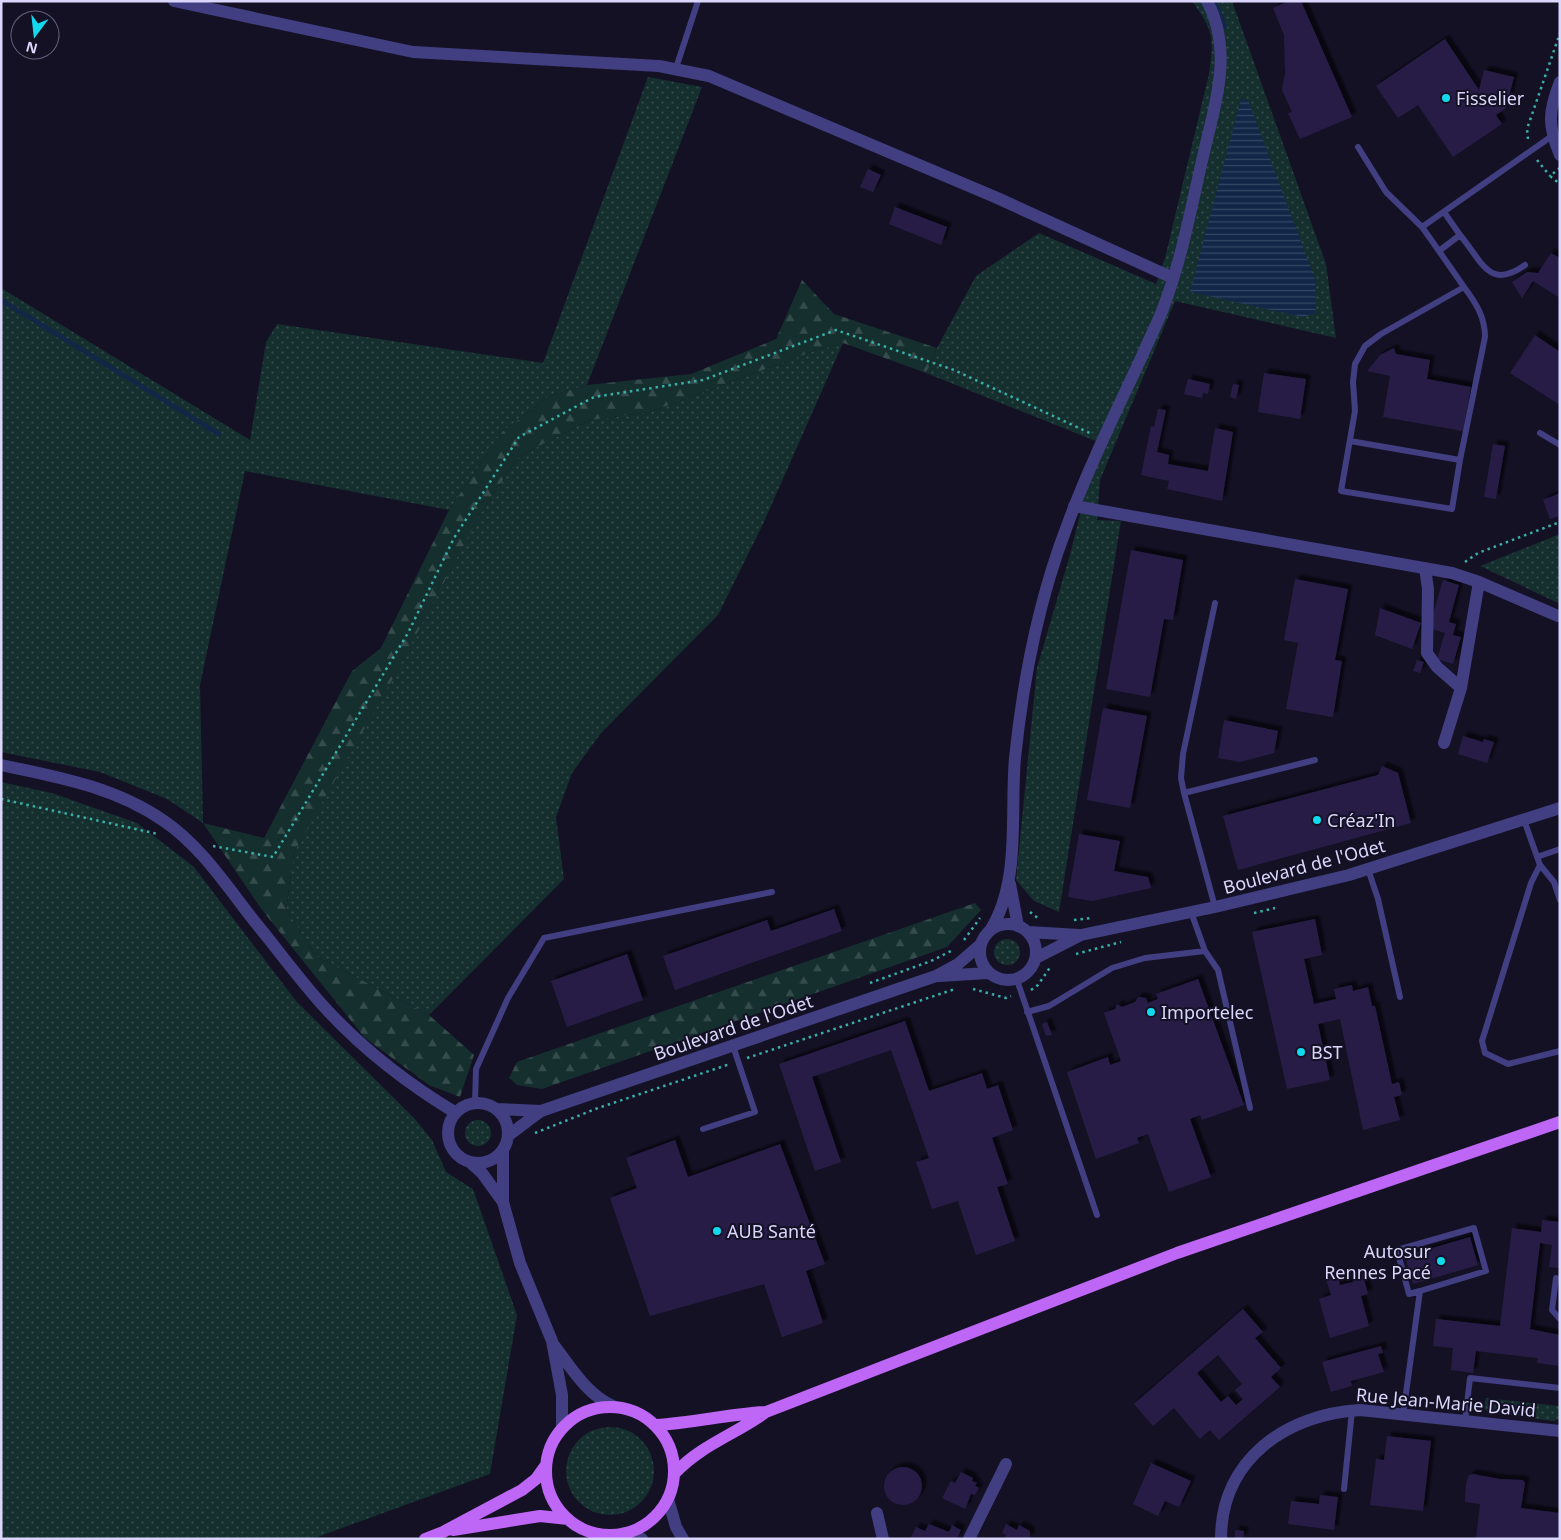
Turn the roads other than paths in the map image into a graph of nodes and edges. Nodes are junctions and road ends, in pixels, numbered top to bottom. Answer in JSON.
{"nodes":[{"id":1,"x":174,"y":1,"type":"edge"},
{"id":2,"x":698,"y":1,"type":"edge"},
{"id":3,"x":1207,"y":1,"type":"edge"},
{"id":4,"x":676,"y":68,"type":"junction"},
{"id":5,"x":1560,"y":82,"type":"edge"},
{"id":6,"x":1552,"y":136,"type":"junction"},
{"id":7,"x":1358,"y":147,"type":"dead end"},
{"id":8,"x":1560,"y":155,"type":"edge"},
{"id":9,"x":1444,"y":212,"type":"junction"},
{"id":10,"x":1422,"y":228,"type":"junction"},
{"id":11,"x":1460,"y":235,"type":"junction"},
{"id":12,"x":1439,"y":250,"type":"junction"},
{"id":13,"x":1525,"y":265,"type":"dead end"},
{"id":14,"x":1173,"y":278,"type":"junction"},
{"id":15,"x":1464,"y":287,"type":"junction"},
{"id":16,"x":1540,"y":433,"type":"dead end"},
{"id":17,"x":1350,"y":441,"type":"junction"},
{"id":18,"x":1560,"y":445,"type":"edge"},
{"id":19,"x":1460,"y":460,"type":"junction"},
{"id":20,"x":1074,"y":506,"type":"junction"},
{"id":21,"x":1425,"y":568,"type":"junction"},
{"id":22,"x":1479,"y":582,"type":"junction"},
{"id":23,"x":1215,"y":604,"type":"dead end"},
{"id":24,"x":1558,"y":616,"type":"dead end"},
{"id":25,"x":1461,"y":688,"type":"junction"},
{"id":26,"x":1444,"y":744,"type":"dead end"},
{"id":27,"x":1316,"y":760,"type":"dead end"},
{"id":28,"x":1,"y":765,"type":"edge"},
{"id":29,"x":1184,"y":793,"type":"junction"},
{"id":30,"x":1560,"y":808,"type":"edge"},
{"id":31,"x":1524,"y":820,"type":"junction"},
{"id":32,"x":1560,"y":849,"type":"edge"},
{"id":33,"x":1537,"y":857,"type":"junction"},
{"id":34,"x":1540,"y":865,"type":"junction"},
{"id":35,"x":1368,"y":869,"type":"junction"},
{"id":36,"x":1010,"y":883,"type":"junction"},
{"id":37,"x":772,"y":892,"type":"dead end"},
{"id":38,"x":1560,"y":900,"type":"edge"},
{"id":39,"x":1215,"y":907,"type":"junction"},
{"id":40,"x":1191,"y":912,"type":"junction"},
{"id":41,"x":992,"y":929,"type":"junction"},
{"id":42,"x":1023,"y":929,"type":"junction"},
{"id":43,"x":1081,"y":935,"type":"junction"},
{"id":44,"x":980,"y":945,"type":"junction"},
{"id":45,"x":1205,"y":951,"type":"junction"},
{"id":46,"x":1036,"y":958,"type":"junction"},
{"id":47,"x":988,"y":973,"type":"junction"},
{"id":48,"x":936,"y":976,"type":"junction"},
{"id":49,"x":1016,"y":980,"type":"junction"},
{"id":50,"x":1400,"y":997,"type":"dead end"},
{"id":51,"x":1027,"y":1012,"type":"junction"},
{"id":52,"x":733,"y":1046,"type":"junction"},
{"id":53,"x":1560,"y":1051,"type":"edge"},
{"id":54,"x":476,"y":1103,"type":"junction"},
{"id":55,"x":1250,"y":1108,"type":"dead end"},
{"id":56,"x":496,"y":1109,"type":"junction"},
{"id":57,"x":541,"y":1111,"type":"junction"},
{"id":58,"x":456,"y":1113,"type":"junction"},
{"id":59,"x":1556,"y":1124,"type":"edge"},
{"id":60,"x":703,"y":1129,"type":"dead end"},
{"id":61,"x":509,"y":1135,"type":"junction"},
{"id":62,"x":503,"y":1151,"type":"junction"},
{"id":63,"x":471,"y":1163,"type":"junction"},
{"id":64,"x":503,"y":1202,"type":"junction"},
{"id":65,"x":1097,"y":1215,"type":"dead end"},
{"id":66,"x":1556,"y":1278,"type":"dead end"},
{"id":67,"x":1420,"y":1291,"type":"junction"},
{"id":68,"x":1560,"y":1319,"type":"edge"},
{"id":69,"x":552,"y":1342,"type":"junction"},
{"id":70,"x":1560,"y":1388,"type":"edge"},
{"id":71,"x":613,"y":1406,"type":"junction"},
{"id":72,"x":1352,"y":1411,"type":"junction"},
{"id":73,"x":766,"y":1412,"type":"junction"},
{"id":74,"x":1403,"y":1415,"type":"junction"},
{"id":75,"x":1465,"y":1421,"type":"junction"},
{"id":76,"x":656,"y":1426,"type":"junction"},
{"id":77,"x":562,"y":1427,"type":"junction"},
{"id":78,"x":1560,"y":1431,"type":"edge"},
{"id":79,"x":1006,"y":1464,"type":"dead end"},
{"id":80,"x":546,"y":1465,"type":"junction"},
{"id":81,"x":674,"y":1473,"type":"junction"},
{"id":82,"x":1344,"y":1489,"type":"dead end"},
{"id":83,"x":668,"y":1499,"type":"junction"},
{"id":84,"x":877,"y":1513,"type":"dead end"},
{"id":85,"x":568,"y":1519,"type":"junction"},
{"id":86,"x":443,"y":1532,"type":"junction"},
{"id":87,"x":624,"y":1534,"type":"junction"},
{"id":88,"x":425,"y":1539,"type":"edge"},
{"id":89,"x":642,"y":1539,"type":"edge"},
{"id":90,"x":683,"y":1539,"type":"edge"},
{"id":91,"x":883,"y":1539,"type":"edge"},
{"id":92,"x":969,"y":1539,"type":"edge"},
{"id":93,"x":1221,"y":1539,"type":"edge"}],
"edges":[{"from":1,"to":4,"type":"street"},
{"from":2,"to":4,"type":"lane"},
{"from":3,"to":14,"type":"street"},
{"from":4,"to":14,"type":"street"},
{"from":5,"to":6,"type":"street"},
{"from":6,"to":8,"type":"street"},
{"from":6,"to":9,"type":"lane"},
{"from":7,"to":10,"type":"lane"},
{"from":9,"to":10,"type":"lane"},
{"from":9,"to":11,"type":"lane"},
{"from":10,"to":12,"type":"lane"},
{"from":11,"to":12,"type":"lane"},
{"from":11,"to":13,"type":"lane"},
{"from":12,"to":15,"type":"lane"},
{"from":14,"to":20,"type":"street"},
{"from":15,"to":17,"type":"lane"},
{"from":15,"to":19,"type":"lane"},
{"from":16,"to":18,"type":"lane"},
{"from":17,"to":19,"type":"lane"},
{"from":17,"to":19,"type":"lane"},
{"from":20,"to":21,"type":"street"},
{"from":20,"to":36,"type":"street"},
{"from":21,"to":22,"type":"street"},
{"from":21,"to":25,"type":"street"},
{"from":22,"to":24,"type":"street"},
{"from":22,"to":25,"type":"street"},
{"from":23,"to":29,"type":"lane"},
{"from":25,"to":26,"type":"street"},
{"from":27,"to":29,"type":"lane"},
{"from":28,"to":58,"type":"street"},
{"from":29,"to":39,"type":"lane"},
{"from":30,"to":31,"type":"street","name":"Boulevard de l'Odet"},
{"from":31,"to":33,"type":"lane"},
{"from":31,"to":35,"type":"street","name":"Boulevard de l'Odet"},
{"from":32,"to":33,"type":"lane"},
{"from":33,"to":34,"type":"lane"},
{"from":34,"to":38,"type":"lane"},
{"from":34,"to":53,"type":"lane"},
{"from":35,"to":39,"type":"street","name":"Boulevard de l'Odet"},
{"from":35,"to":50,"type":"lane"},
{"from":36,"to":41,"type":"street"},
{"from":36,"to":42,"type":"street"},
{"from":37,"to":54,"type":"lane"},
{"from":39,"to":40,"type":"street","name":"Boulevard de l'Odet"},
{"from":40,"to":43,"type":"street","name":"Boulevard de l'Odet"},
{"from":40,"to":45,"type":"lane"},
{"from":41,"to":42,"type":"street","name":"Boulevard de l'Odet"},
{"from":41,"to":44,"type":"street","name":"Boulevard de l'Odet"},
{"from":42,"to":43,"type":"street","name":"Boulevard de l'Odet"},
{"from":42,"to":46,"type":"street"},
{"from":43,"to":46,"type":"street","name":"Boulevard de l'Odet"},
{"from":44,"to":47,"type":"street"},
{"from":44,"to":48,"type":"street","name":"Boulevard de l'Odet"},
{"from":45,"to":51,"type":"lane"},
{"from":45,"to":55,"type":"lane"},
{"from":46,"to":49,"type":"street","name":"Boulevard de l'Odet"},
{"from":47,"to":48,"type":"street","name":"Boulevard de l'Odet"},
{"from":47,"to":49,"type":"street","name":"Boulevard de l'Odet"},
{"from":48,"to":52,"type":"street","name":"Boulevard de l'Odet"},
{"from":49,"to":51,"type":"lane"},
{"from":51,"to":65,"type":"lane"},
{"from":52,"to":57,"type":"street","name":"Boulevard de l'Odet"},
{"from":52,"to":60,"type":"lane"},
{"from":54,"to":56,"type":"street"},
{"from":54,"to":58,"type":"street"},
{"from":56,"to":57,"type":"street","name":"Boulevard de l'Odet"},
{"from":56,"to":61,"type":"street"},
{"from":57,"to":61,"type":"street","name":"Boulevard de l'Odet"},
{"from":58,"to":63,"type":"street"},
{"from":59,"to":73,"type":"main road"},
{"from":61,"to":62,"type":"street"},
{"from":62,"to":63,"type":"street"},
{"from":62,"to":64,"type":"street"},
{"from":63,"to":64,"type":"street"},
{"from":64,"to":69,"type":"street"},
{"from":66,"to":68,"type":"lane"},
{"from":67,"to":67,"type":"lane"},
{"from":67,"to":74,"type":"lane"},
{"from":69,"to":71,"type":"street"},
{"from":69,"to":77,"type":"street"},
{"from":70,"to":75,"type":"lane"},
{"from":71,"to":76,"type":"main road"},
{"from":71,"to":77,"type":"main road"},
{"from":72,"to":74,"type":"street","name":"Rue Jean-Marie David"},
{"from":72,"to":82,"type":"lane"},
{"from":72,"to":93,"type":"street","name":"Rue Jean-Marie David"},
{"from":73,"to":76,"type":"main road"},
{"from":73,"to":81,"type":"main road"},
{"from":74,"to":75,"type":"street","name":"Rue Jean-Marie David"},
{"from":75,"to":78,"type":"street","name":"Rue Jean-Marie David"},
{"from":76,"to":81,"type":"main road"},
{"from":77,"to":80,"type":"main road"},
{"from":79,"to":92,"type":"street"},
{"from":80,"to":85,"type":"main road"},
{"from":80,"to":86,"type":"main road"},
{"from":81,"to":83,"type":"main road"},
{"from":83,"to":87,"type":"main road"},
{"from":83,"to":90,"type":"street"},
{"from":84,"to":91,"type":"street"},
{"from":85,"to":86,"type":"main road"},
{"from":85,"to":87,"type":"main road"},
{"from":86,"to":88,"type":"main road"},
{"from":87,"to":89,"type":"street"}]}
